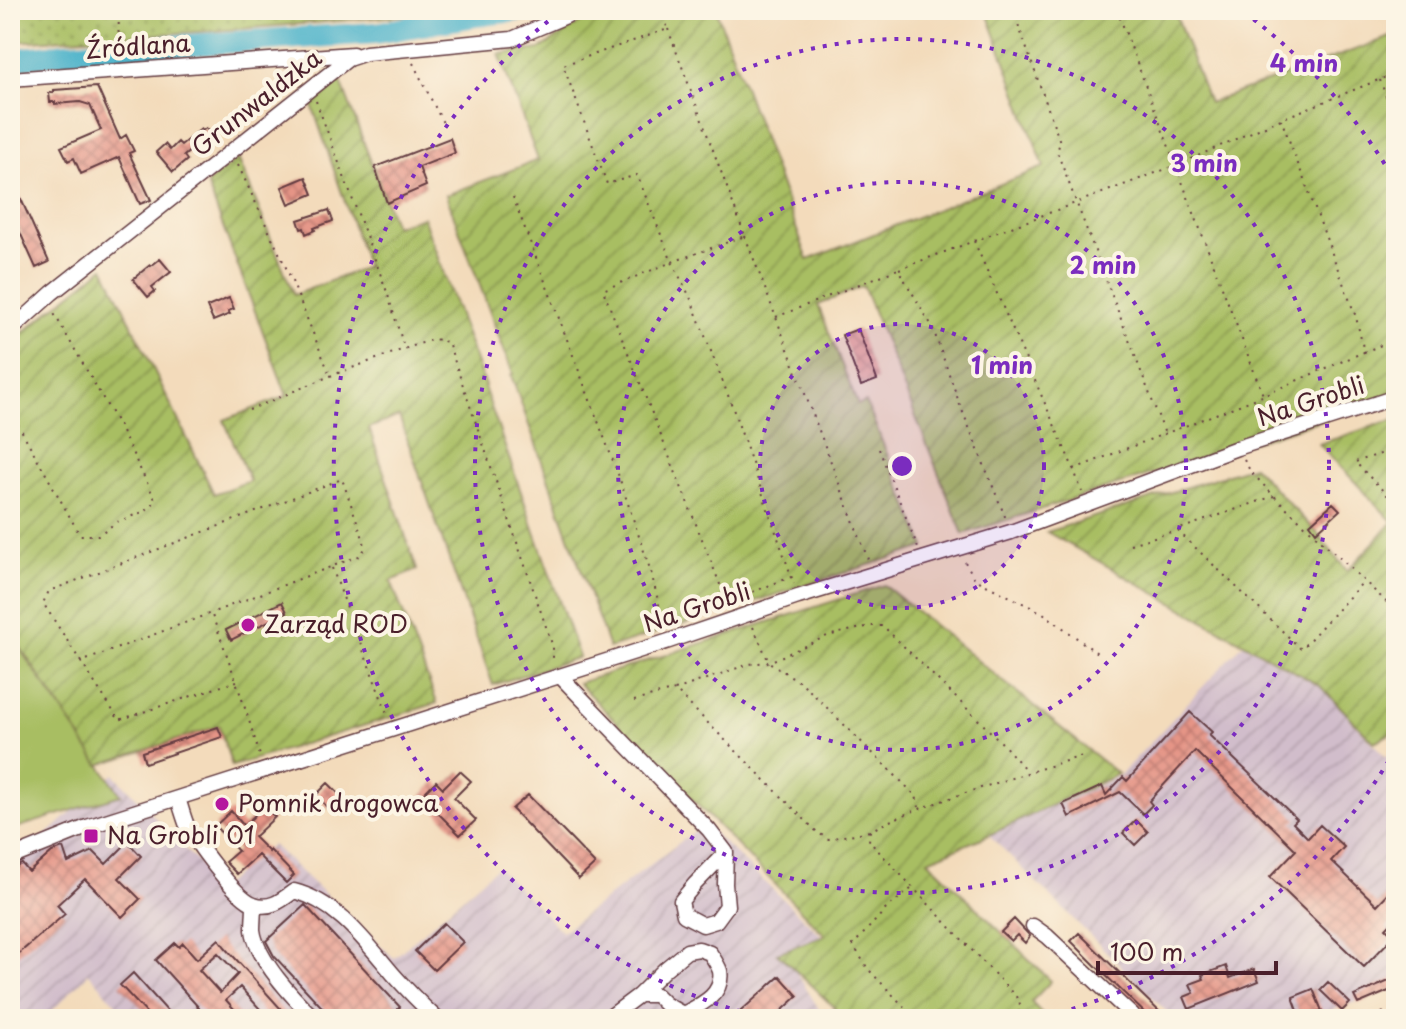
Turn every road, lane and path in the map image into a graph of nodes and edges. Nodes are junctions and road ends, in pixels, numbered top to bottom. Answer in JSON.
{"nodes":[{"id":1,"x":119,"y":10,"type":"edge"},
{"id":2,"x":576,"y":10,"type":"edge"},
{"id":3,"x":660,"y":10,"type":"edge"},
{"id":4,"x":1013,"y":10,"type":"edge"},
{"id":5,"x":1117,"y":10,"type":"edge"},
{"id":6,"x":668,"y":29,"type":"junction"},
{"id":7,"x":411,"y":49,"type":"junction"},
{"id":8,"x":366,"y":53,"type":"junction"},
{"id":9,"x":118,"y":56,"type":"dead end"},
{"id":10,"x":1396,"y":73,"type":"edge"},
{"id":11,"x":10,"y":79,"type":"edge"},
{"id":12,"x":1379,"y":79,"type":"junction"},
{"id":13,"x":316,"y":84,"type":"junction"},
{"id":14,"x":1281,"y":119,"type":"junction"},
{"id":15,"x":443,"y":123,"type":"dead end"},
{"id":16,"x":1396,"y":123,"type":"edge"},
{"id":17,"x":237,"y":147,"type":"junction"},
{"id":18,"x":1177,"y":165,"type":"junction"},
{"id":19,"x":513,"y":197,"type":"dead end"},
{"id":20,"x":1076,"y":202,"type":"junction"},
{"id":21,"x":745,"y":236,"type":"junction"},
{"id":22,"x":974,"y":241,"type":"junction"},
{"id":23,"x":672,"y":262,"type":"junction"},
{"id":24,"x":898,"y":269,"type":"junction"},
{"id":25,"x":52,"y":293,"type":"junction"},
{"id":26,"x":776,"y":317,"type":"junction"},
{"id":27,"x":10,"y":331,"type":"edge"},
{"id":28,"x":1396,"y":339,"type":"edge"},
{"id":29,"x":404,"y":349,"type":"junction"},
{"id":30,"x":1364,"y":352,"type":"junction"},
{"id":31,"x":330,"y":376,"type":"junction"},
{"id":32,"x":1263,"y":395,"type":"junction"},
{"id":33,"x":1396,"y":397,"type":"edge"},
{"id":34,"x":10,"y":410,"type":"edge"},
{"id":35,"x":249,"y":410,"type":"dead end"},
{"id":36,"x":1165,"y":434,"type":"junction"},
{"id":37,"x":1237,"y":448,"type":"junction"},
{"id":38,"x":879,"y":449,"type":"dead end"},
{"id":39,"x":1396,"y":449,"type":"edge"},
{"id":40,"x":1074,"y":470,"type":"junction"},
{"id":41,"x":1274,"y":496,"type":"junction"},
{"id":42,"x":1396,"y":504,"type":"edge"},
{"id":43,"x":1087,"y":505,"type":"junction"},
{"id":44,"x":1177,"y":530,"type":"junction"},
{"id":45,"x":1011,"y":532,"type":"junction"},
{"id":46,"x":1130,"y":544,"type":"dead end"},
{"id":47,"x":958,"y":548,"type":"junction"},
{"id":48,"x":923,"y":559,"type":"junction"},
{"id":49,"x":331,"y":567,"type":"junction"},
{"id":50,"x":873,"y":574,"type":"junction"},
{"id":51,"x":791,"y":577,"type":"junction"},
{"id":52,"x":1364,"y":581,"type":"junction"},
{"id":53,"x":798,"y":597,"type":"junction"},
{"id":54,"x":1396,"y":611,"type":"edge"},
{"id":55,"x":211,"y":613,"type":"junction"},
{"id":56,"x":747,"y":615,"type":"junction"},
{"id":57,"x":669,"y":641,"type":"junction"},
{"id":58,"x":1097,"y":653,"type":"dead end"},
{"id":59,"x":81,"y":662,"type":"junction"},
{"id":60,"x":769,"y":662,"type":"junction"},
{"id":61,"x":560,"y":676,"type":"junction"},
{"id":62,"x":237,"y":681,"type":"junction"},
{"id":63,"x":675,"y":690,"type":"junction"},
{"id":64,"x":634,"y":701,"type":"dead end"},
{"id":65,"x":392,"y":729,"type":"junction"},
{"id":66,"x":1086,"y":755,"type":"dead end"},
{"id":67,"x":265,"y":771,"type":"junction"},
{"id":68,"x":1027,"y":772,"type":"junction"},
{"id":69,"x":178,"y":799,"type":"junction"},
{"id":70,"x":918,"y":810,"type":"junction"},
{"id":71,"x":870,"y":831,"type":"junction"},
{"id":72,"x":726,"y":852,"type":"junction"},
{"id":73,"x":10,"y":858,"type":"edge"},
{"id":74,"x":913,"y":887,"type":"junction"},
{"id":75,"x":254,"y":904,"type":"junction"},
{"id":76,"x":1033,"y":926,"type":"dead end"},
{"id":77,"x":639,"y":995,"type":"junction"},
{"id":78,"x":1396,"y":1007,"type":"edge"},
{"id":79,"x":315,"y":1019,"type":"edge"},
{"id":80,"x":437,"y":1019,"type":"edge"},
{"id":81,"x":607,"y":1019,"type":"edge"},
{"id":82,"x":916,"y":1019,"type":"edge"},
{"id":83,"x":1014,"y":1019,"type":"edge"},
{"id":84,"x":1136,"y":1019,"type":"edge"},
{"id":85,"x":1367,"y":1019,"type":"edge"}],
"edges":[{"from":1,"to":9,"type":"path"},
{"from":2,"to":7,"type":"street","name":"Grunwaldzka"},
{"from":3,"to":6,"type":"path"},
{"from":4,"to":20,"type":"path"},
{"from":5,"to":18,"type":"path"},
{"from":6,"to":21,"type":"path"},
{"from":6,"to":23,"type":"path"},
{"from":7,"to":8,"type":"street","name":"Grunwaldzka"},
{"from":7,"to":15,"type":"path"},
{"from":8,"to":11,"type":"street","name":"Źródlana"},
{"from":8,"to":13,"type":"street","name":"Grunwaldzka"},
{"from":10,"to":12,"type":"path"},
{"from":12,"to":14,"type":"path"},
{"from":12,"to":16,"type":"path"},
{"from":13,"to":17,"type":"street","name":"Grunwaldzka"},
{"from":13,"to":29,"type":"path"},
{"from":14,"to":18,"type":"path"},
{"from":14,"to":30,"type":"path"},
{"from":17,"to":25,"type":"street","name":"Grunwaldzka"},
{"from":17,"to":31,"type":"path"},
{"from":18,"to":20,"type":"path"},
{"from":18,"to":32,"type":"path"},
{"from":19,"to":57,"type":"path"},
{"from":20,"to":22,"type":"path"},
{"from":20,"to":36,"type":"path"},
{"from":21,"to":23,"type":"path"},
{"from":21,"to":26,"type":"path"},
{"from":22,"to":24,"type":"path"},
{"from":22,"to":40,"type":"path"},
{"from":23,"to":51,"type":"path"},
{"from":23,"to":51,"type":"path"},
{"from":24,"to":26,"type":"path"},
{"from":24,"to":45,"type":"path"},
{"from":25,"to":27,"type":"street","name":"Grunwaldzka"},
{"from":25,"to":34,"type":"path"},
{"from":26,"to":50,"type":"path"},
{"from":28,"to":30,"type":"path"},
{"from":29,"to":31,"type":"path"},
{"from":29,"to":61,"type":"path"},
{"from":30,"to":32,"type":"path"},
{"from":31,"to":35,"type":"path"},
{"from":32,"to":36,"type":"path"},
{"from":33,"to":37,"type":"street","name":"Na Grobli"},
{"from":36,"to":40,"type":"path"},
{"from":37,"to":41,"type":"path"},
{"from":37,"to":43,"type":"street","name":"Na Grobli"},
{"from":38,"to":48,"type":"path"},
{"from":39,"to":42,"type":"path"},
{"from":40,"to":43,"type":"path"},
{"from":41,"to":44,"type":"path"},
{"from":41,"to":52,"type":"path"},
{"from":43,"to":45,"type":"street","name":"Na Grobli"},
{"from":44,"to":46,"type":"path"},
{"from":44,"to":52,"type":"path"},
{"from":45,"to":47,"type":"street","name":"Na Grobli"},
{"from":47,"to":48,"type":"street","name":"Na Grobli"},
{"from":47,"to":58,"type":"path"},
{"from":48,"to":50,"type":"street","name":"Na Grobli"},
{"from":49,"to":55,"type":"path"},
{"from":49,"to":59,"type":"path"},
{"from":49,"to":65,"type":"path"},
{"from":50,"to":53,"type":"street","name":"Na Grobli"},
{"from":51,"to":53,"type":"path"},
{"from":52,"to":54,"type":"path"},
{"from":53,"to":56,"type":"street","name":"Na Grobli"},
{"from":55,"to":59,"type":"path"},
{"from":55,"to":62,"type":"path"},
{"from":56,"to":57,"type":"street","name":"Na Grobli"},
{"from":56,"to":60,"type":"path"},
{"from":57,"to":61,"type":"street","name":"Na Grobli"},
{"from":59,"to":62,"type":"path"},
{"from":60,"to":63,"type":"path"},
{"from":60,"to":68,"type":"path"},
{"from":60,"to":70,"type":"path"},
{"from":61,"to":65,"type":"street","name":"Na Grobli"},
{"from":61,"to":72,"type":"street"},
{"from":62,"to":67,"type":"path"},
{"from":63,"to":64,"type":"path"},
{"from":63,"to":71,"type":"path"},
{"from":65,"to":67,"type":"street","name":"Na Grobli"},
{"from":66,"to":68,"type":"path"},
{"from":67,"to":69,"type":"street","name":"Na Grobli"},
{"from":68,"to":70,"type":"path"},
{"from":69,"to":73,"type":"street","name":"Na Grobli"},
{"from":69,"to":75,"type":"street"},
{"from":70,"to":71,"type":"path"},
{"from":71,"to":74,"type":"path"},
{"from":72,"to":72,"type":"street"},
{"from":74,"to":82,"type":"path"},
{"from":74,"to":83,"type":"path"},
{"from":75,"to":79,"type":"street"},
{"from":75,"to":80,"type":"street"},
{"from":76,"to":84,"type":"street"},
{"from":77,"to":77,"type":"street"},
{"from":77,"to":81,"type":"street"},
{"from":78,"to":85,"type":"path"}]}
